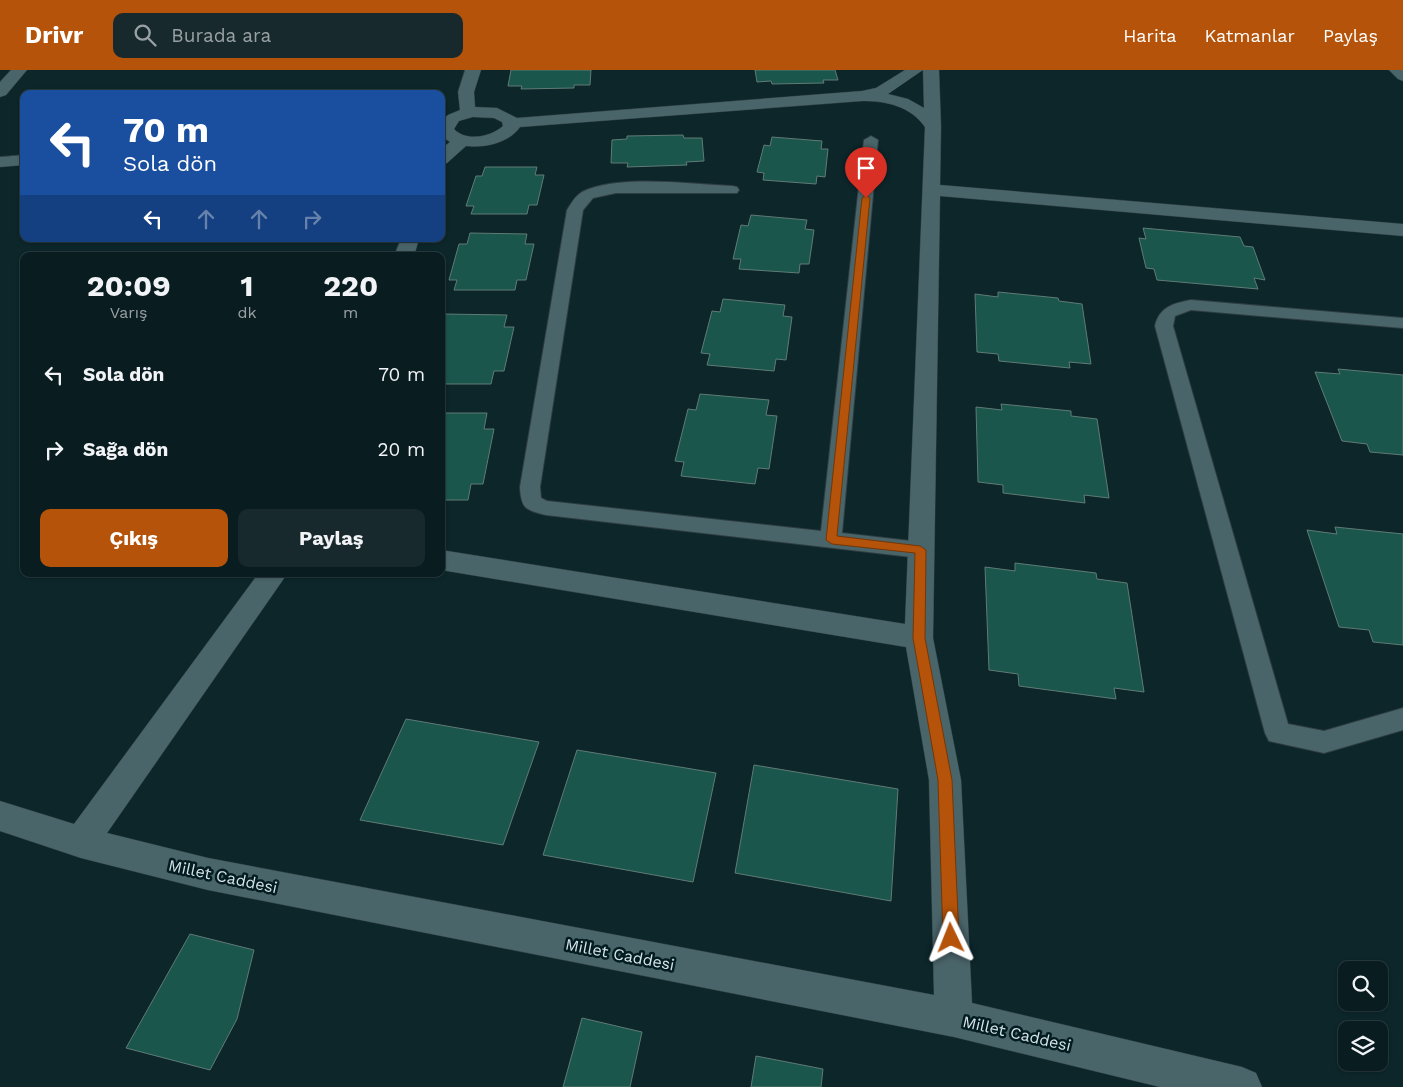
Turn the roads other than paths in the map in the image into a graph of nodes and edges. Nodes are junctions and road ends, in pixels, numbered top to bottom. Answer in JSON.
{"nodes":[{"id":1,"x":19,"y":70,"type":"edge"},
{"id":2,"x":473,"y":70,"type":"edge"},
{"id":3,"x":916,"y":70,"type":"edge"},
{"id":4,"x":931,"y":70,"type":"edge"},
{"id":5,"x":1397,"y":70,"type":"edge"},
{"id":6,"x":1403,"y":76,"type":"edge"},
{"id":7,"x":0,"y":92,"type":"edge"},
{"id":8,"x":862,"y":96,"type":"junction"},
{"id":9,"x":468,"y":113,"type":"junction"},
{"id":10,"x":512,"y":123,"type":"junction"},
{"id":11,"x":445,"y":124,"type":"edge"},
{"id":12,"x":933,"y":126,"type":"junction"},
{"id":13,"x":445,"y":130,"type":"edge"},
{"id":14,"x":464,"y":140,"type":"junction"},
{"id":15,"x":872,"y":140,"type":"dead end"},
{"id":16,"x":445,"y":155,"type":"edge"},
{"id":17,"x":20,"y":160,"type":"edge"},
{"id":18,"x":0,"y":162,"type":"edge"},
{"id":19,"x":732,"y":190,"type":"dead end"},
{"id":20,"x":932,"y":190,"type":"junction"},
{"id":21,"x":1403,"y":230,"type":"edge"},
{"id":22,"x":1403,"y":323,"type":"edge"},
{"id":23,"x":832,"y":540,"type":"junction"},
{"id":24,"x":920,"y":550,"type":"junction"},
{"id":25,"x":445,"y":561,"type":"edge"},
{"id":26,"x":271,"y":577,"type":"edge"},
{"id":27,"x":919,"y":638,"type":"junction"},
{"id":28,"x":1403,"y":719,"type":"edge"},
{"id":29,"x":0,"y":816,"type":"edge"},
{"id":30,"x":82,"y":842,"type":"junction"},
{"id":31,"x":954,"y":1018,"type":"junction"},
{"id":32,"x":1242,"y":1087,"type":"edge"}],
"edges":[{"from":1,"to":7,"type":"street"},
{"from":2,"to":9,"type":"street"},
{"from":3,"to":8,"type":"street"},
{"from":4,"to":12,"type":"street"},
{"from":5,"to":6,"type":"street"},
{"from":8,"to":10,"type":"street"},
{"from":8,"to":12,"type":"street"},
{"from":9,"to":10,"type":"street"},
{"from":9,"to":11,"type":"street"},
{"from":10,"to":14,"type":"street"},
{"from":12,"to":20,"type":"street"},
{"from":13,"to":14,"type":"street"},
{"from":14,"to":16,"type":"street"},
{"from":15,"to":23,"type":"lane"},
{"from":17,"to":18,"type":"street"},
{"from":19,"to":23,"type":"lane"},
{"from":20,"to":21,"type":"street"},
{"from":20,"to":24,"type":"street"},
{"from":22,"to":28,"type":"lane"},
{"from":23,"to":24,"type":"lane"},
{"from":24,"to":27,"type":"street"},
{"from":25,"to":27,"type":"street"},
{"from":26,"to":30,"type":"street"},
{"from":27,"to":31,"type":"street"},
{"from":29,"to":30,"type":"street","name":"Millet Caddesi"},
{"from":30,"to":31,"type":"street","name":"Millet Caddesi"},
{"from":31,"to":32,"type":"street","name":"Millet Caddesi"}]}
